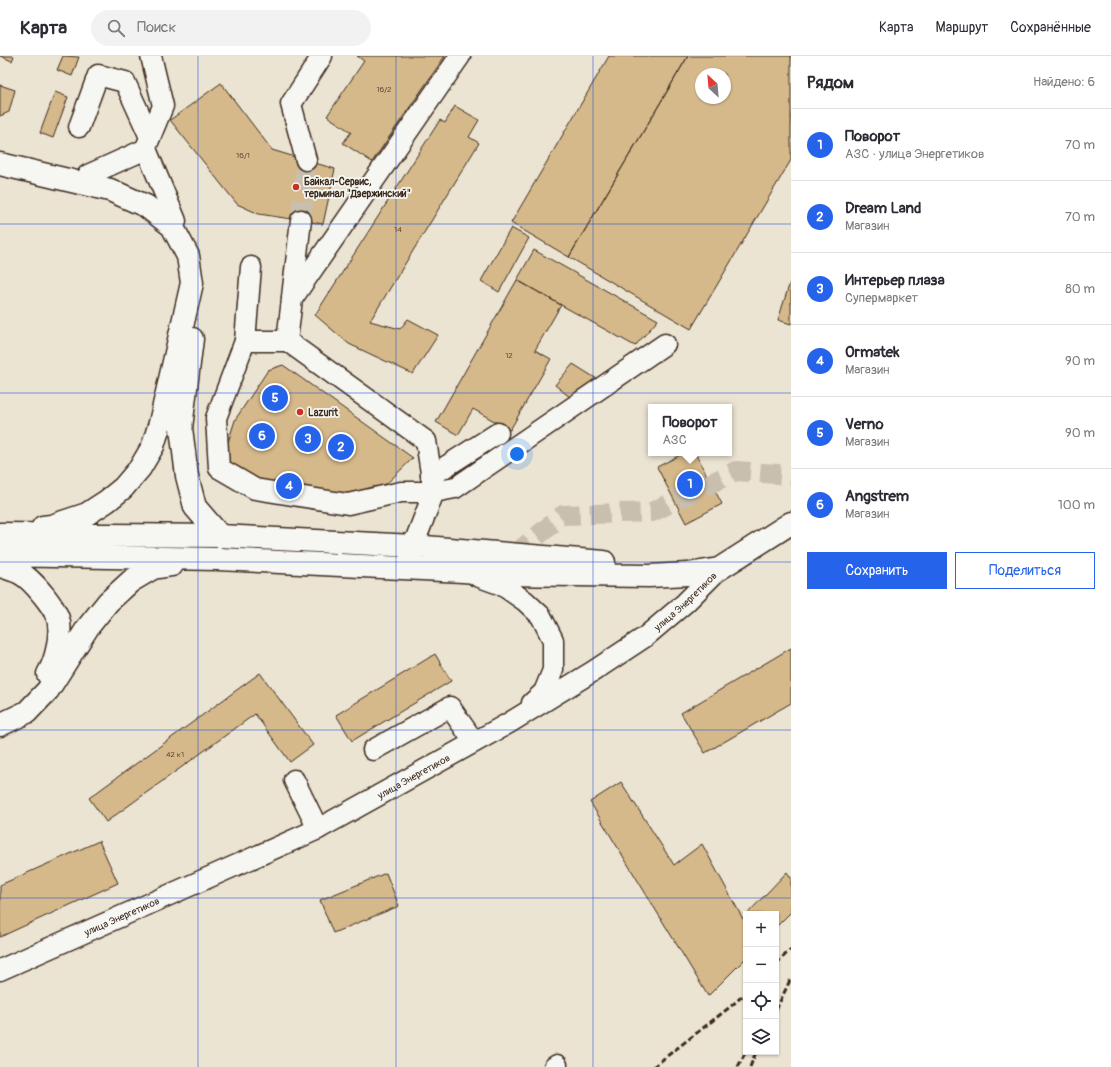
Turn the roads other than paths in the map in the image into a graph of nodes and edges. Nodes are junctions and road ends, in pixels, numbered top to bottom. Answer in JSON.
{"nodes":[{"id":1,"x":151,"y":56,"type":"edge"},
{"id":2,"x":322,"y":56,"type":"edge"},
{"id":3,"x":460,"y":56,"type":"edge"},
{"id":4,"x":79,"y":127,"type":"dead end"},
{"id":5,"x":148,"y":143,"type":"junction"},
{"id":6,"x":0,"y":152,"type":"edge"},
{"id":7,"x":306,"y":160,"type":"tunnel mouth"},
{"id":8,"x":0,"y":164,"type":"edge"},
{"id":9,"x":88,"y":175,"type":"junction"},
{"id":10,"x":302,"y":220,"type":"tunnel mouth"},
{"id":11,"x":176,"y":221,"type":"junction"},
{"id":12,"x":251,"y":267,"type":"dead end"},
{"id":13,"x":292,"y":299,"type":"junction"},
{"id":14,"x":244,"y":341,"type":"junction"},
{"id":15,"x":286,"y":341,"type":"junction"},
{"id":16,"x":665,"y":344,"type":"dead end"},
{"id":17,"x":498,"y":433,"type":"dead end"},
{"id":18,"x":433,"y":484,"type":"junction"},
{"id":19,"x":791,"y":523,"type":"edge"},
{"id":20,"x":0,"y":534,"type":"edge"},
{"id":21,"x":220,"y":536,"type":"junction"},
{"id":22,"x":413,"y":546,"type":"junction"},
{"id":23,"x":0,"y":555,"type":"edge"},
{"id":24,"x":218,"y":559,"type":"junction"},
{"id":25,"x":0,"y":566,"type":"edge"},
{"id":26,"x":407,"y":568,"type":"junction"},
{"id":27,"x":718,"y":568,"type":"junction"},
{"id":28,"x":463,"y":571,"type":"junction"},
{"id":29,"x":0,"y":717,"type":"edge"},
{"id":30,"x":510,"y":723,"type":"junction"},
{"id":31,"x":0,"y":725,"type":"edge"},
{"id":32,"x":474,"y":742,"type":"junction"},
{"id":33,"x":373,"y":750,"type":"dead end"},
{"id":34,"x":294,"y":780,"type":"dead end"},
{"id":35,"x":318,"y":829,"type":"junction"},
{"id":36,"x":0,"y":970,"type":"edge"}],
"edges":[{"from":1,"to":5,"type":"street"},
{"from":2,"to":7,"type":"street"},
{"from":3,"to":13,"type":"street"},
{"from":4,"to":5,"type":"street"},
{"from":5,"to":9,"type":"street"},
{"from":5,"to":11,"type":"street"},
{"from":6,"to":9,"type":"main road"},
{"from":8,"to":20,"type":"main road"},
{"from":9,"to":11,"type":"main road"},
{"from":10,"to":13,"type":"street"},
{"from":11,"to":21,"type":"main road"},
{"from":12,"to":14,"type":"street"},
{"from":13,"to":15,"type":"street"},
{"from":14,"to":15,"type":"street"},
{"from":14,"to":18,"type":"street"},
{"from":15,"to":18,"type":"street"},
{"from":16,"to":18,"type":"street"},
{"from":17,"to":18,"type":"street"},
{"from":18,"to":22,"type":"street"},
{"from":19,"to":27,"type":"main road","name":"улица Энергетиков"},
{"from":20,"to":21,"type":"main road"},
{"from":21,"to":22,"type":"main road"},
{"from":22,"to":26,"type":"street"},
{"from":22,"to":27,"type":"main road"},
{"from":23,"to":24,"type":"main road"},
{"from":24,"to":26,"type":"main road"},
{"from":24,"to":31,"type":"main road"},
{"from":25,"to":29,"type":"main road"},
{"from":26,"to":28,"type":"main road"},
{"from":27,"to":28,"type":"main road"},
{"from":27,"to":30,"type":"street","name":"улица Энергетиков"},
{"from":28,"to":30,"type":"street"},
{"from":30,"to":32,"type":"street","name":"улица Энергетиков"},
{"from":32,"to":33,"type":"street"},
{"from":32,"to":35,"type":"street","name":"улица Энергетиков"},
{"from":34,"to":35,"type":"street"},
{"from":35,"to":36,"type":"street","name":"улица Энергетиков"}]}
